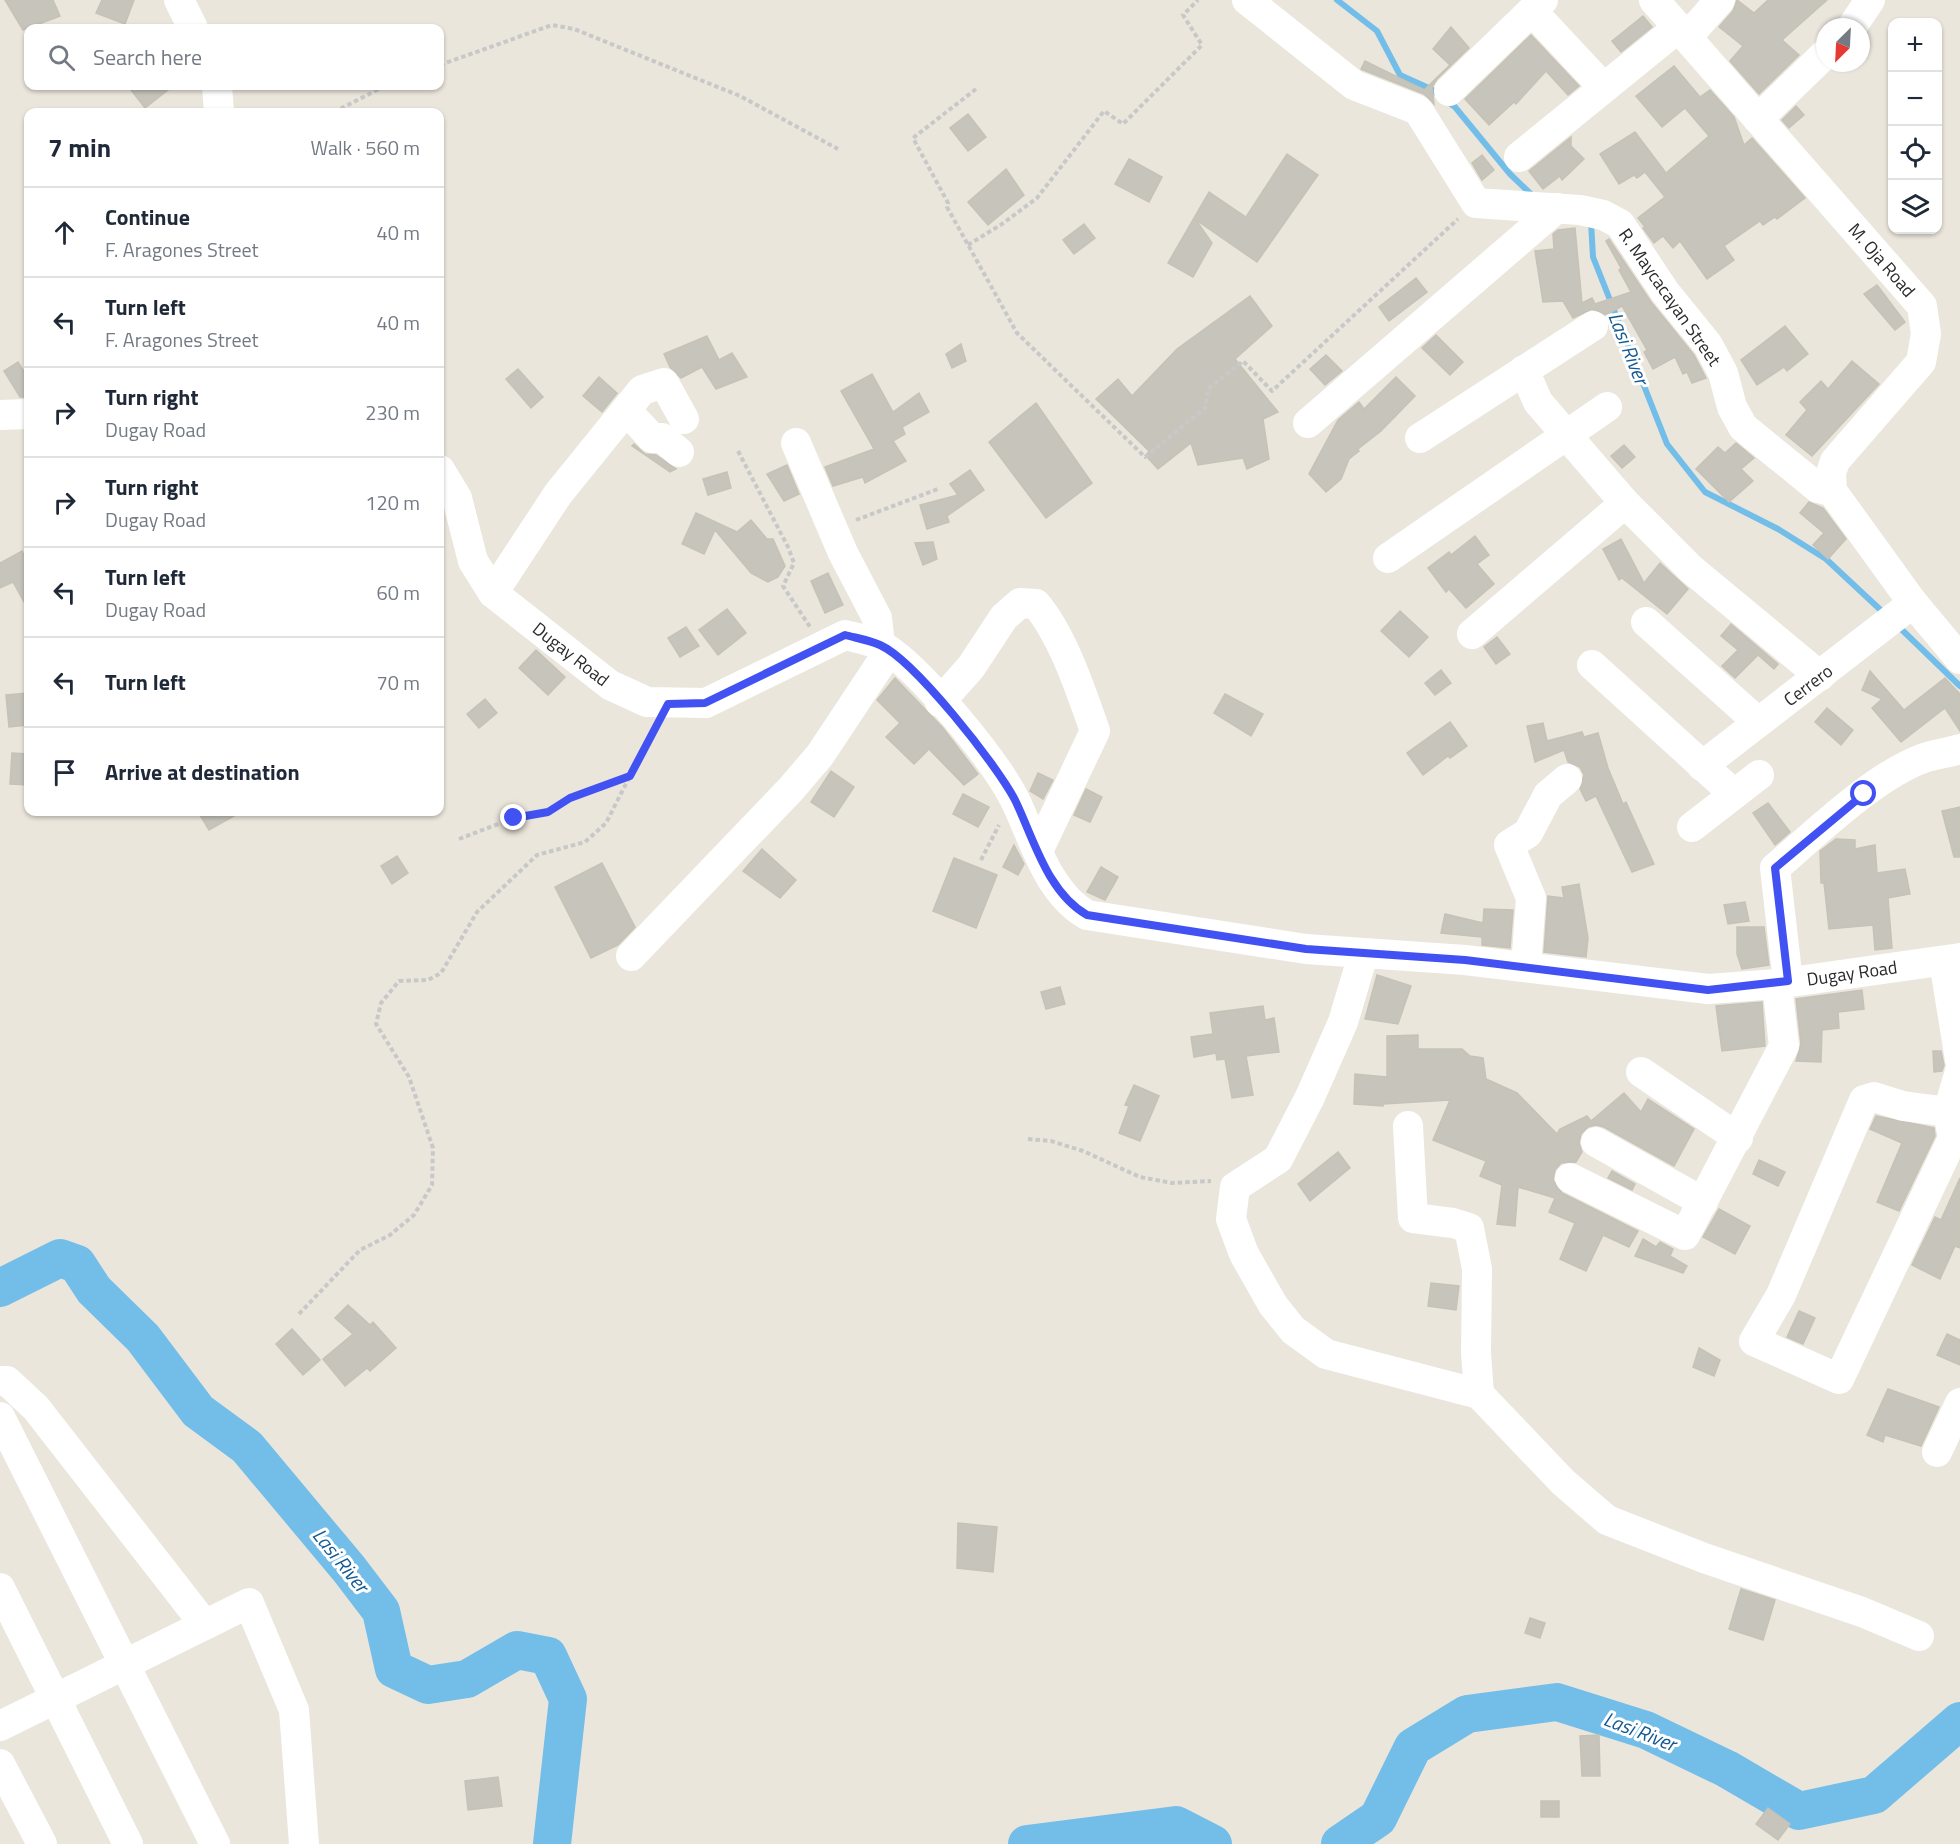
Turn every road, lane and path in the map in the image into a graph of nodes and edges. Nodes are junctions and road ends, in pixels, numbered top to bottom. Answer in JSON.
{"nodes":[{"id":1,"x":179,"y":0,"type":"edge"},
{"id":2,"x":1198,"y":0,"type":"edge"},
{"id":3,"x":1247,"y":0,"type":"edge"},
{"id":4,"x":1654,"y":0,"type":"edge"},
{"id":5,"x":1720,"y":0,"type":"edge"},
{"id":6,"x":1870,"y":0,"type":"edge"},
{"id":7,"x":1537,"y":6,"type":"edge"},
{"id":8,"x":1858,"y":18,"type":"edge"},
{"id":9,"x":191,"y":24,"type":"edge"},
{"id":10,"x":1683,"y":31,"type":"junction"},
{"id":11,"x":1816,"y":63,"type":"edge"},
{"id":12,"x":444,"y":64,"type":"edge"},
{"id":13,"x":1603,"y":87,"type":"junction"},
{"id":14,"x":976,"y":89,"type":"dead end"},
{"id":15,"x":216,"y":90,"type":"edge"},
{"id":16,"x":377,"y":90,"type":"edge"},
{"id":17,"x":1449,"y":91,"type":"dead end"},
{"id":18,"x":219,"y":108,"type":"edge"},
{"id":19,"x":342,"y":108,"type":"edge"},
{"id":20,"x":1758,"y":119,"type":"junction"},
{"id":21,"x":838,"y":149,"type":"dead end"},
{"id":22,"x":1518,"y":157,"type":"dead end"},
{"id":23,"x":1476,"y":203,"type":"junction"},
{"id":24,"x":1580,"y":211,"type":"junction"},
{"id":25,"x":968,"y":245,"type":"junction"},
{"id":26,"x":1593,"y":326,"type":"dead end"},
{"id":27,"x":1524,"y":370,"type":"junction"},
{"id":28,"x":634,"y":400,"type":"junction"},
{"id":29,"x":1607,"y":407,"type":"dead end"},
{"id":30,"x":24,"y":414,"type":"edge"},
{"id":31,"x":0,"y":415,"type":"edge"},
{"id":32,"x":684,"y":419,"type":"dead end"},
{"id":33,"x":1308,"y":423,"type":"dead end"},
{"id":34,"x":1566,"y":435,"type":"junction"},
{"id":35,"x":1420,"y":438,"type":"dead end"},
{"id":36,"x":796,"y":443,"type":"dead end"},
{"id":37,"x":738,"y":451,"type":"dead end"},
{"id":38,"x":679,"y":452,"type":"dead end"},
{"id":39,"x":444,"y":477,"type":"edge"},
{"id":40,"x":938,"y":489,"type":"dead end"},
{"id":41,"x":1832,"y":491,"type":"junction"},
{"id":42,"x":1625,"y":503,"type":"junction"},
{"id":43,"x":833,"y":529,"type":"junction"},
{"id":44,"x":1388,"y":558,"type":"dead end"},
{"id":45,"x":493,"y":593,"type":"junction"},
{"id":46,"x":1913,"y":603,"type":"junction"},
{"id":47,"x":1646,"y":622,"type":"dead end"},
{"id":48,"x":1472,"y":634,"type":"dead end"},
{"id":49,"x":821,"y":644,"type":"junction"},
{"id":50,"x":885,"y":648,"type":"junction"},
{"id":51,"x":1960,"y":660,"type":"edge"},
{"id":52,"x":1592,"y":665,"type":"dead end"},
{"id":53,"x":1820,"y":676,"type":"junction"},
{"id":54,"x":940,"y":702,"type":"junction"},
{"id":55,"x":668,"y":704,"type":"junction"},
{"id":56,"x":1758,"y":722,"type":"junction"},
{"id":57,"x":1960,"y":749,"type":"edge"},
{"id":58,"x":1702,"y":766,"type":"junction"},
{"id":59,"x":1759,"y":775,"type":"dead end"},
{"id":60,"x":630,"y":776,"type":"junction"},
{"id":61,"x":1567,"y":779,"type":"dead end"},
{"id":62,"x":1734,"y":794,"type":"junction"},
{"id":63,"x":1014,"y":798,"type":"junction"},
{"id":64,"x":1692,"y":827,"type":"dead end"},
{"id":65,"x":459,"y":839,"type":"dead end"},
{"id":66,"x":1038,"y":851,"type":"junction"},
{"id":67,"x":981,"y":860,"type":"dead end"},
{"id":68,"x":1363,"y":955,"type":"junction"},
{"id":69,"x":631,"y":957,"type":"dead end"},
{"id":70,"x":1952,"y":959,"type":"edge"},
{"id":71,"x":1526,"y":968,"type":"junction"},
{"id":72,"x":1783,"y":982,"type":"junction"},
{"id":73,"x":1960,"y":1060,"type":"edge"},
{"id":74,"x":1960,"y":1071,"type":"edge"},
{"id":75,"x":1641,"y":1072,"type":"dead end"},
{"id":76,"x":1948,"y":1112,"type":"junction"},
{"id":77,"x":1408,"y":1126,"type":"dead end"},
{"id":78,"x":1738,"y":1138,"type":"junction"},
{"id":79,"x":1028,"y":1139,"type":"dead end"},
{"id":80,"x":1596,"y":1142,"type":"dead end"},
{"id":81,"x":1570,"y":1178,"type":"dead end"},
{"id":82,"x":1235,"y":1188,"type":"junction"},
{"id":83,"x":1703,"y":1202,"type":"junction"},
{"id":84,"x":299,"y":1314,"type":"dead end"},
{"id":85,"x":0,"y":1381,"type":"edge"},
{"id":86,"x":1479,"y":1394,"type":"junction"},
{"id":87,"x":1960,"y":1403,"type":"edge"},
{"id":88,"x":0,"y":1417,"type":"edge"},
{"id":89,"x":1937,"y":1452,"type":"dead end"},
{"id":90,"x":0,"y":1588,"type":"edge"},
{"id":91,"x":205,"y":1624,"type":"junction"},
{"id":92,"x":1919,"y":1636,"type":"dead end"},
{"id":93,"x":123,"y":1665,"type":"junction"},
{"id":94,"x":56,"y":1699,"type":"junction"},
{"id":95,"x":0,"y":1726,"type":"edge"},
{"id":96,"x":1,"y":1766,"type":"edge"},
{"id":97,"x":38,"y":1843,"type":"edge"},
{"id":98,"x":128,"y":1844,"type":"edge"},
{"id":99,"x":215,"y":1844,"type":"edge"},
{"id":100,"x":304,"y":1844,"type":"edge"}],
"edges":[{"from":1,"to":9,"type":"street"},
{"from":2,"to":25,"type":"path"},
{"from":3,"to":23,"type":"street"},
{"from":4,"to":10,"type":"street","name":"M. Oja Road"},
{"from":5,"to":10,"type":"street"},
{"from":6,"to":8,"type":"street"},
{"from":7,"to":13,"type":"street"},
{"from":7,"to":17,"type":"street"},
{"from":10,"to":13,"type":"street"},
{"from":10,"to":20,"type":"street","name":"M. Oja Road"},
{"from":11,"to":20,"type":"street"},
{"from":12,"to":21,"type":"path"},
{"from":13,"to":22,"type":"street"},
{"from":14,"to":25,"type":"path"},
{"from":15,"to":18,"type":"street"},
{"from":16,"to":19,"type":"path"},
{"from":20,"to":41,"type":"street","name":"M. Oja Road"},
{"from":23,"to":24,"type":"street"},
{"from":23,"to":25,"type":"path"},
{"from":24,"to":33,"type":"street"},
{"from":24,"to":41,"type":"street","name":"R. Maycacayan Street"},
{"from":26,"to":27,"type":"street"},
{"from":27,"to":34,"type":"street"},
{"from":27,"to":35,"type":"street"},
{"from":28,"to":32,"type":"street"},
{"from":28,"to":38,"type":"street"},
{"from":28,"to":45,"type":"street"},
{"from":29,"to":34,"type":"street"},
{"from":30,"to":31,"type":"street"},
{"from":34,"to":42,"type":"street"},
{"from":34,"to":44,"type":"street"},
{"from":36,"to":43,"type":"street"},
{"from":37,"to":49,"type":"path"},
{"from":39,"to":45,"type":"street","name":"Dugay Road"},
{"from":40,"to":43,"type":"path"},
{"from":41,"to":46,"type":"street"},
{"from":42,"to":48,"type":"street"},
{"from":42,"to":53,"type":"street"},
{"from":43,"to":50,"type":"street"},
{"from":45,"to":55,"type":"street","name":"Dugay Road"},
{"from":46,"to":51,"type":"street"},
{"from":46,"to":53,"type":"street","name":"Cerrero"},
{"from":47,"to":56,"type":"street"},
{"from":49,"to":50,"type":"street","name":"Dugay Road"},
{"from":49,"to":55,"type":"street","name":"Dugay Road"},
{"from":50,"to":54,"type":"street","name":"Dugay Road"},
{"from":50,"to":69,"type":"street"},
{"from":52,"to":58,"type":"street"},
{"from":53,"to":56,"type":"street","name":"Cerrero"},
{"from":54,"to":63,"type":"street","name":"Dugay Road"},
{"from":54,"to":66,"type":"street"},
{"from":55,"to":60,"type":"path"},
{"from":56,"to":58,"type":"street","name":"Cerrero"},
{"from":57,"to":72,"type":"street"},
{"from":58,"to":62,"type":"street"},
{"from":59,"to":62,"type":"street"},
{"from":60,"to":65,"type":"path"},
{"from":60,"to":84,"type":"path"},
{"from":61,"to":71,"type":"street"},
{"from":62,"to":64,"type":"street"},
{"from":63,"to":66,"type":"street","name":"Dugay Road"},
{"from":63,"to":67,"type":"path"},
{"from":66,"to":68,"type":"street","name":"Dugay Road"},
{"from":68,"to":71,"type":"street","name":"Dugay Road"},
{"from":68,"to":82,"type":"street"},
{"from":70,"to":72,"type":"street","name":"Dugay Road"},
{"from":70,"to":73,"type":"street"},
{"from":71,"to":72,"type":"street","name":"Dugay Road"},
{"from":72,"to":78,"type":"street"},
{"from":74,"to":76,"type":"street"},
{"from":75,"to":78,"type":"street"},
{"from":76,"to":76,"type":"street"},
{"from":77,"to":86,"type":"street"},
{"from":78,"to":83,"type":"street"},
{"from":79,"to":82,"type":"path"},
{"from":80,"to":83,"type":"street"},
{"from":81,"to":83,"type":"street"},
{"from":82,"to":86,"type":"street"},
{"from":85,"to":91,"type":"street"},
{"from":86,"to":92,"type":"street"},
{"from":87,"to":89,"type":"street"},
{"from":88,"to":93,"type":"street"},
{"from":90,"to":94,"type":"street"},
{"from":91,"to":93,"type":"street"},
{"from":91,"to":100,"type":"street"},
{"from":93,"to":94,"type":"street"},
{"from":93,"to":99,"type":"street"},
{"from":94,"to":95,"type":"street"},
{"from":94,"to":98,"type":"street"},
{"from":96,"to":97,"type":"street"}]}
